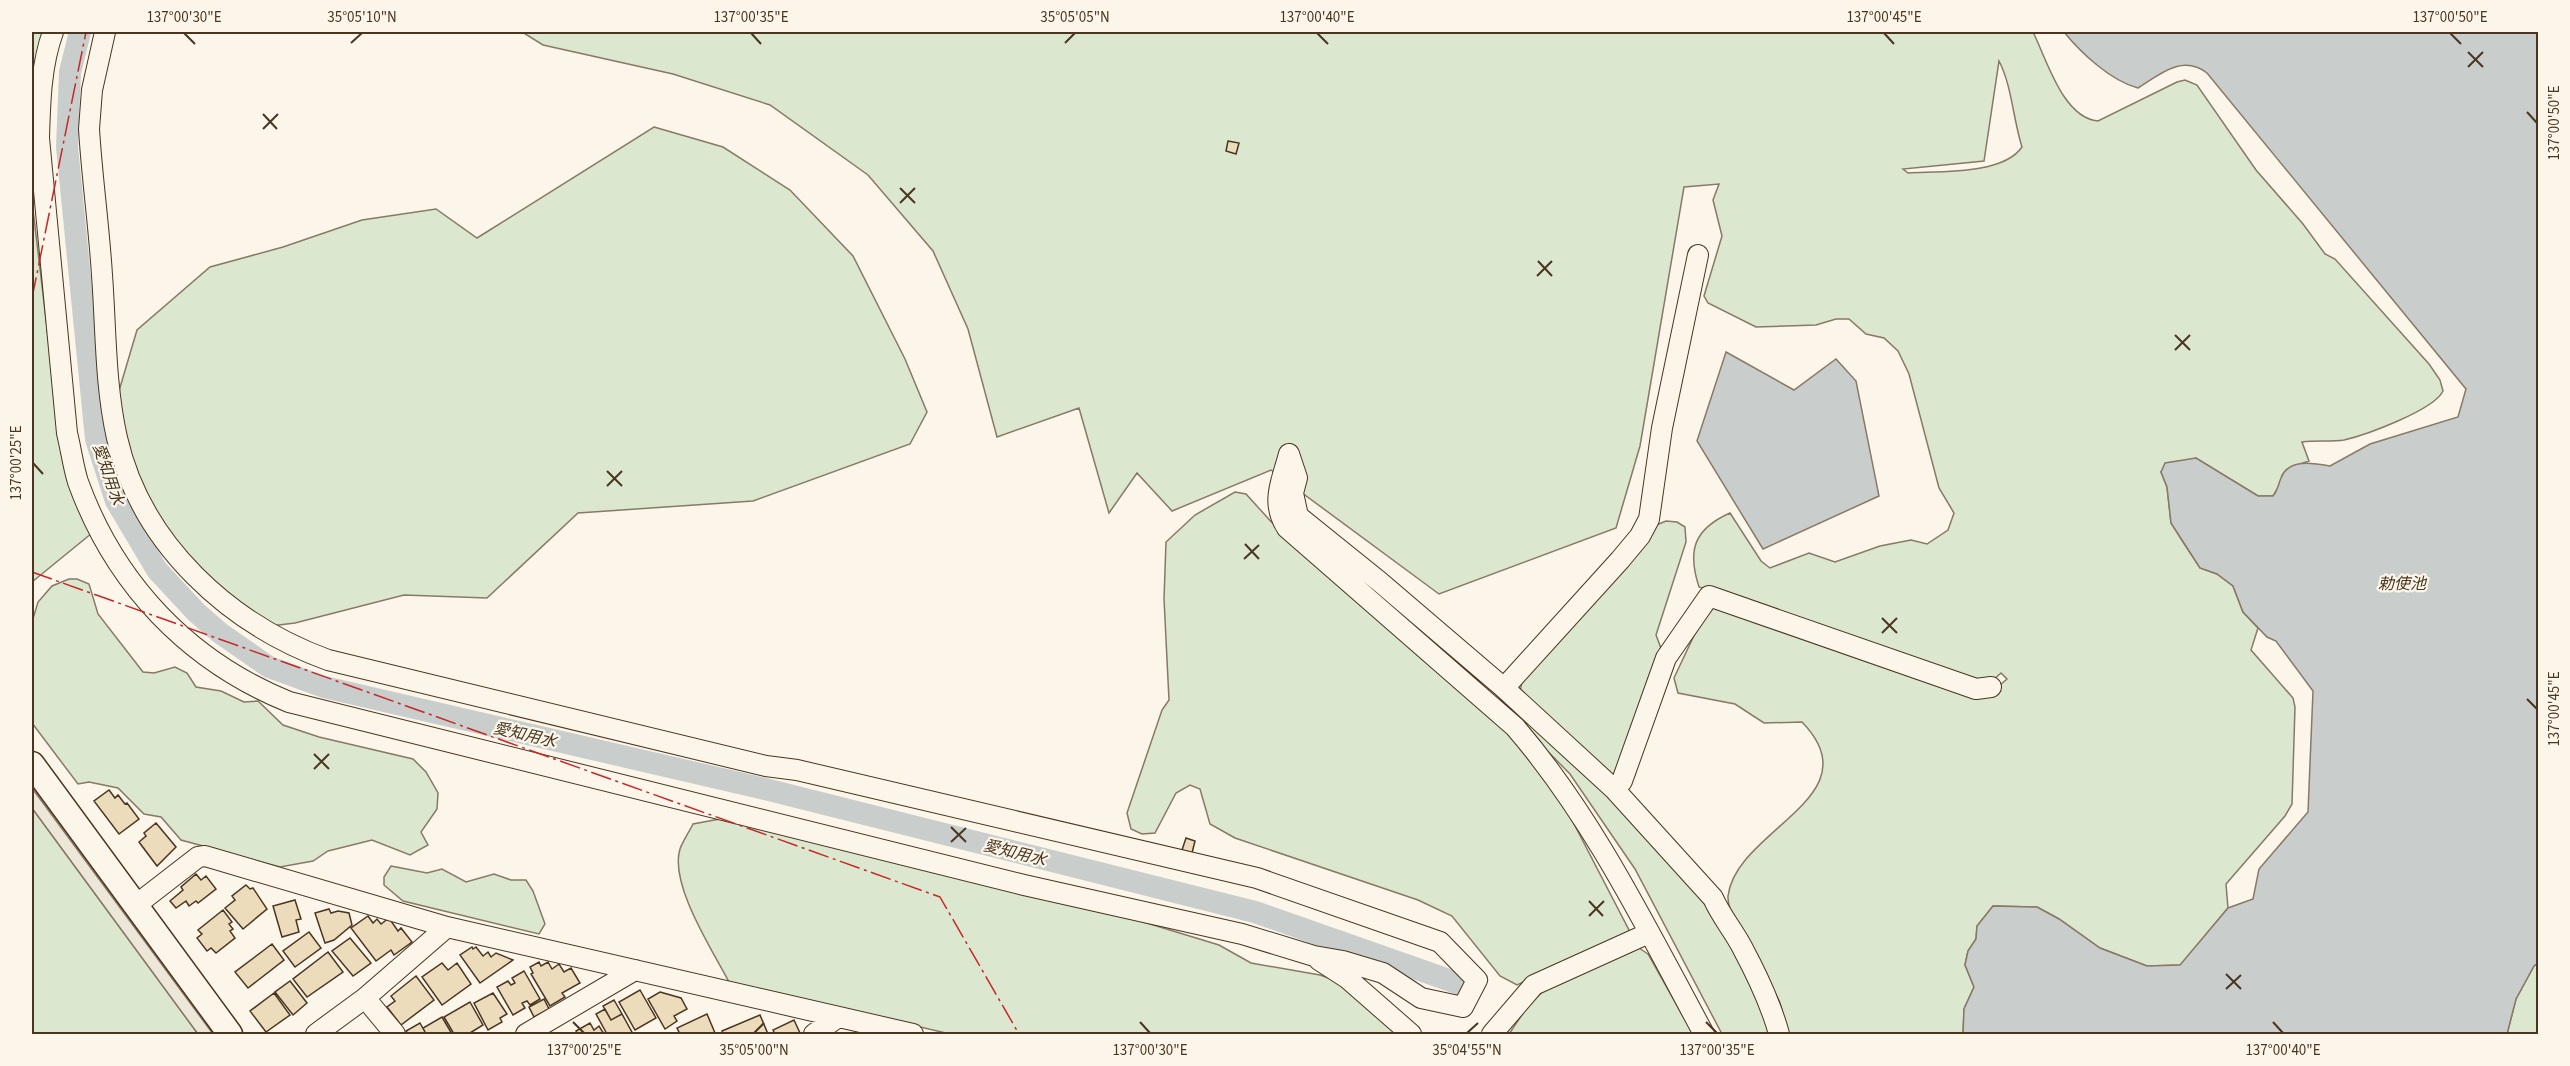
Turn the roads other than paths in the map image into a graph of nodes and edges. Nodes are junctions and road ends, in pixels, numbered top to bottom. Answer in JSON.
{"nodes":[{"id":1,"x":53,"y":32,"type":"edge"},
{"id":2,"x":105,"y":32,"type":"edge"},
{"id":3,"x":1698,"y":255,"type":"dead end"},
{"id":4,"x":1991,"y":687,"type":"dead end"},
{"id":5,"x":1504,"y":688,"type":"junction"},
{"id":6,"x":32,"y":764,"type":"edge"},
{"id":7,"x":1615,"y":790,"type":"junction"},
{"id":8,"x":136,"y":905,"type":"junction"},
{"id":9,"x":447,"y":927,"type":"junction"},
{"id":10,"x":1649,"y":933,"type":"junction"},
{"id":11,"x":1314,"y":957,"type":"junction"},
{"id":12,"x":635,"y":970,"type":"junction"},
{"id":13,"x":365,"y":998,"type":"junction"},
{"id":14,"x":837,"y":1018,"type":"junction"},
{"id":15,"x":231,"y":1035,"type":"edge"},
{"id":16,"x":316,"y":1035,"type":"edge"},
{"id":17,"x":395,"y":1035,"type":"edge"},
{"id":18,"x":526,"y":1035,"type":"edge"},
{"id":19,"x":814,"y":1035,"type":"edge"},
{"id":20,"x":913,"y":1035,"type":"edge"},
{"id":21,"x":1410,"y":1035,"type":"edge"},
{"id":22,"x":1492,"y":1035,"type":"edge"},
{"id":23,"x":1704,"y":1035,"type":"edge"},
{"id":24,"x":1779,"y":1035,"type":"edge"}],
"edges":[{"from":1,"to":11,"type":"street"},
{"from":2,"to":11,"type":"street"},
{"from":3,"to":5,"type":"street"},
{"from":4,"to":7,"type":"street"},
{"from":5,"to":7,"type":"street"},
{"from":5,"to":10,"type":"street"},
{"from":6,"to":8,"type":"street"},
{"from":7,"to":24,"type":"street"},
{"from":8,"to":9,"type":"street"},
{"from":8,"to":15,"type":"street"},
{"from":9,"to":12,"type":"street"},
{"from":9,"to":13,"type":"street"},
{"from":10,"to":22,"type":"street"},
{"from":10,"to":23,"type":"street"},
{"from":11,"to":21,"type":"street"},
{"from":12,"to":14,"type":"street"},
{"from":12,"to":18,"type":"street"},
{"from":13,"to":16,"type":"street"},
{"from":13,"to":17,"type":"street"},
{"from":14,"to":19,"type":"street"},
{"from":14,"to":20,"type":"street"}]}
